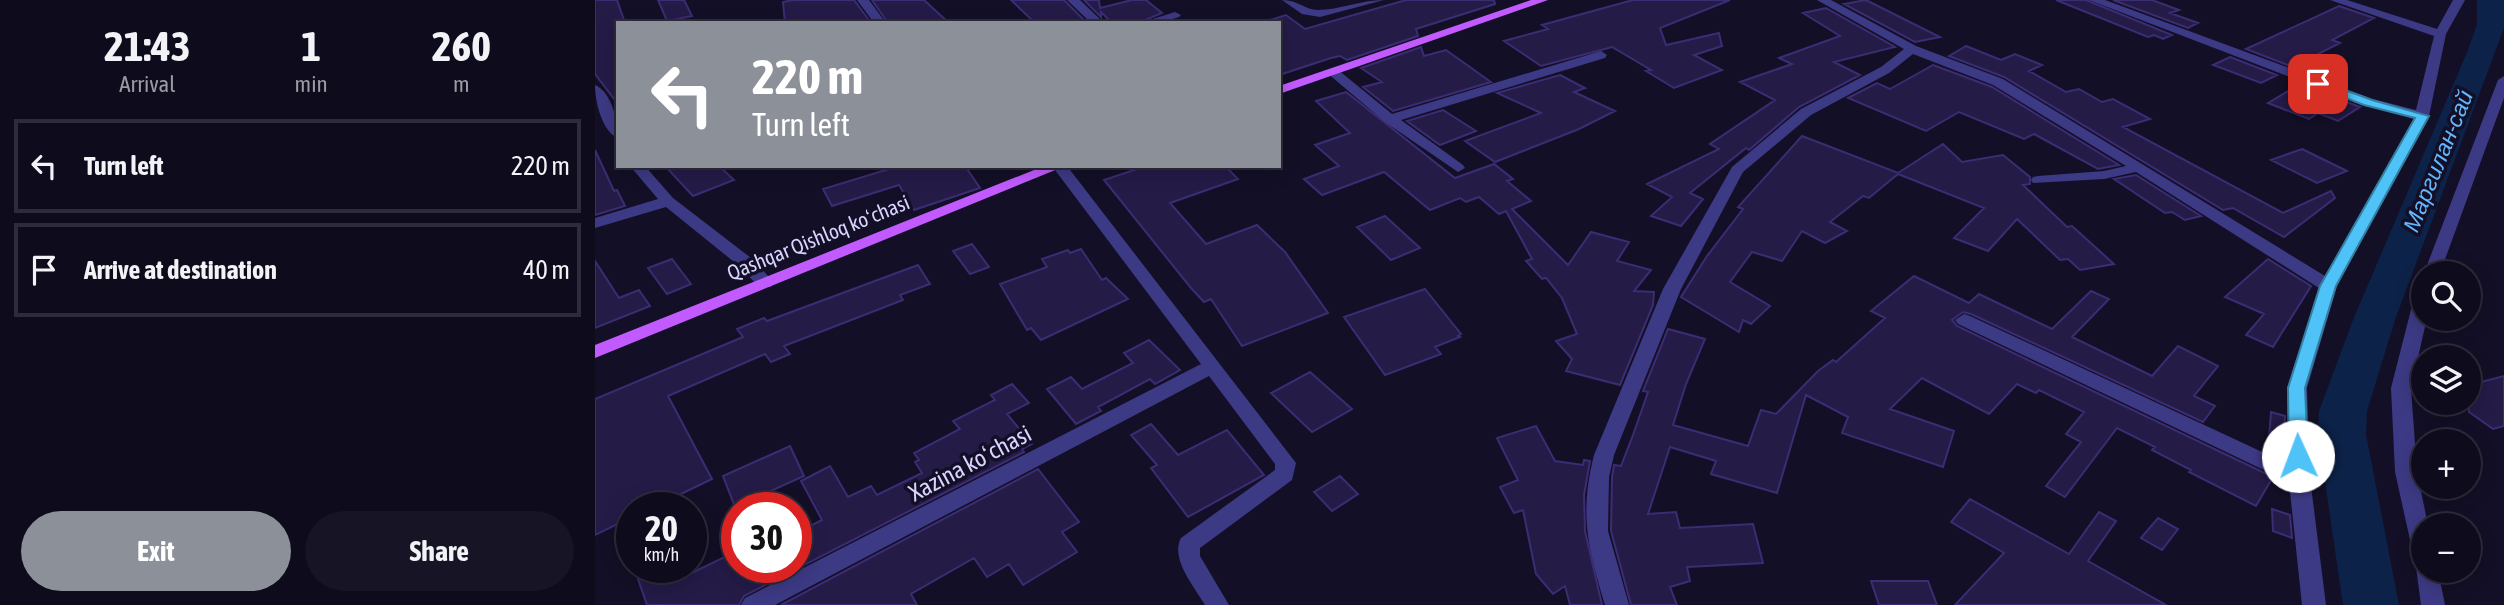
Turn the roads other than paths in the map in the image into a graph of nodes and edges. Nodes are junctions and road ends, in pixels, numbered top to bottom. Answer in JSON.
{"nodes":[{"id":1,"x":863,"y":0,"type":"edge"},
{"id":2,"x":1073,"y":0,"type":"edge"},
{"id":3,"x":1288,"y":0,"type":"edge"},
{"id":4,"x":1378,"y":0,"type":"edge"},
{"id":5,"x":1542,"y":0,"type":"edge"},
{"id":6,"x":1823,"y":0,"type":"edge"},
{"id":7,"x":2095,"y":0,"type":"edge"},
{"id":8,"x":2336,"y":0,"type":"edge"},
{"id":9,"x":2459,"y":0,"type":"edge"},
{"id":10,"x":1175,"y":15,"type":"dead end"},
{"id":11,"x":879,"y":21,"type":"edge"},
{"id":12,"x":1096,"y":21,"type":"edge"},
{"id":13,"x":1153,"y":21,"type":"edge"},
{"id":14,"x":2440,"y":34,"type":"junction"},
{"id":15,"x":1912,"y":49,"type":"junction"},
{"id":16,"x":1601,"y":55,"type":"dead end"},
{"id":17,"x":1332,"y":72,"type":"junction"},
{"id":18,"x":2504,"y":80,"type":"edge"},
{"id":19,"x":595,"y":89,"type":"edge"},
{"id":20,"x":1281,"y":89,"type":"edge"},
{"id":21,"x":2423,"y":116,"type":"junction"},
{"id":22,"x":1390,"y":119,"type":"junction"},
{"id":23,"x":616,"y":130,"type":"edge"},
{"id":24,"x":2139,"y":167,"type":"junction"},
{"id":25,"x":639,"y":168,"type":"edge"},
{"id":26,"x":1060,"y":168,"type":"edge"},
{"id":27,"x":1458,"y":168,"type":"dead end"},
{"id":28,"x":1032,"y":170,"type":"edge"},
{"id":29,"x":2038,"y":180,"type":"dead end"},
{"id":30,"x":669,"y":201,"type":"junction"},
{"id":31,"x":595,"y":223,"type":"edge"},
{"id":32,"x":2436,"y":261,"type":"edge"},
{"id":33,"x":765,"y":283,"type":"junction"},
{"id":34,"x":2328,"y":286,"type":"junction"},
{"id":35,"x":1964,"y":320,"type":"dead end"},
{"id":36,"x":2415,"y":331,"type":"edge"},
{"id":37,"x":595,"y":352,"type":"edge"},
{"id":38,"x":1210,"y":367,"type":"junction"},
{"id":39,"x":2299,"y":478,"type":"junction"},
{"id":40,"x":2414,"y":513,"type":"edge"},
{"id":41,"x":2429,"y":583,"type":"edge"},
{"id":42,"x":753,"y":605,"type":"edge"},
{"id":43,"x":1217,"y":605,"type":"edge"},
{"id":44,"x":1617,"y":605,"type":"edge"},
{"id":45,"x":2313,"y":605,"type":"edge"},
{"id":46,"x":2433,"y":605,"type":"edge"}],
"edges":[{"from":1,"to":11,"type":"street"},
{"from":2,"to":12,"type":"street"},
{"from":3,"to":4,"type":"street"},
{"from":5,"to":17,"type":"main road"},
{"from":6,"to":15,"type":"street"},
{"from":7,"to":21,"type":"street"},
{"from":8,"to":14,"type":"street"},
{"from":9,"to":14,"type":"street"},
{"from":10,"to":13,"type":"street"},
{"from":14,"to":21,"type":"street"},
{"from":15,"to":24,"type":"street"},
{"from":15,"to":44,"type":"street"},
{"from":16,"to":22,"type":"street"},
{"from":17,"to":20,"type":"main road"},
{"from":17,"to":22,"type":"street"},
{"from":18,"to":32,"type":"street"},
{"from":19,"to":23,"type":"street"},
{"from":21,"to":34,"type":"street"},
{"from":22,"to":27,"type":"street"},
{"from":24,"to":29,"type":"street"},
{"from":24,"to":34,"type":"street"},
{"from":25,"to":30,"type":"street"},
{"from":26,"to":38,"type":"street"},
{"from":28,"to":33,"type":"main road","name":"Qashqar Qishloq koʻchasi"},
{"from":30,"to":31,"type":"street"},
{"from":30,"to":33,"type":"street"},
{"from":33,"to":37,"type":"main road","name":"Qashqar Qishloq koʻchasi"},
{"from":34,"to":39,"type":"street"},
{"from":35,"to":39,"type":"street"},
{"from":36,"to":40,"type":"street"},
{"from":38,"to":42,"type":"street","name":"Xazina koʻchasi"},
{"from":38,"to":43,"type":"street"},
{"from":39,"to":45,"type":"street"},
{"from":41,"to":46,"type":"street"}]}
